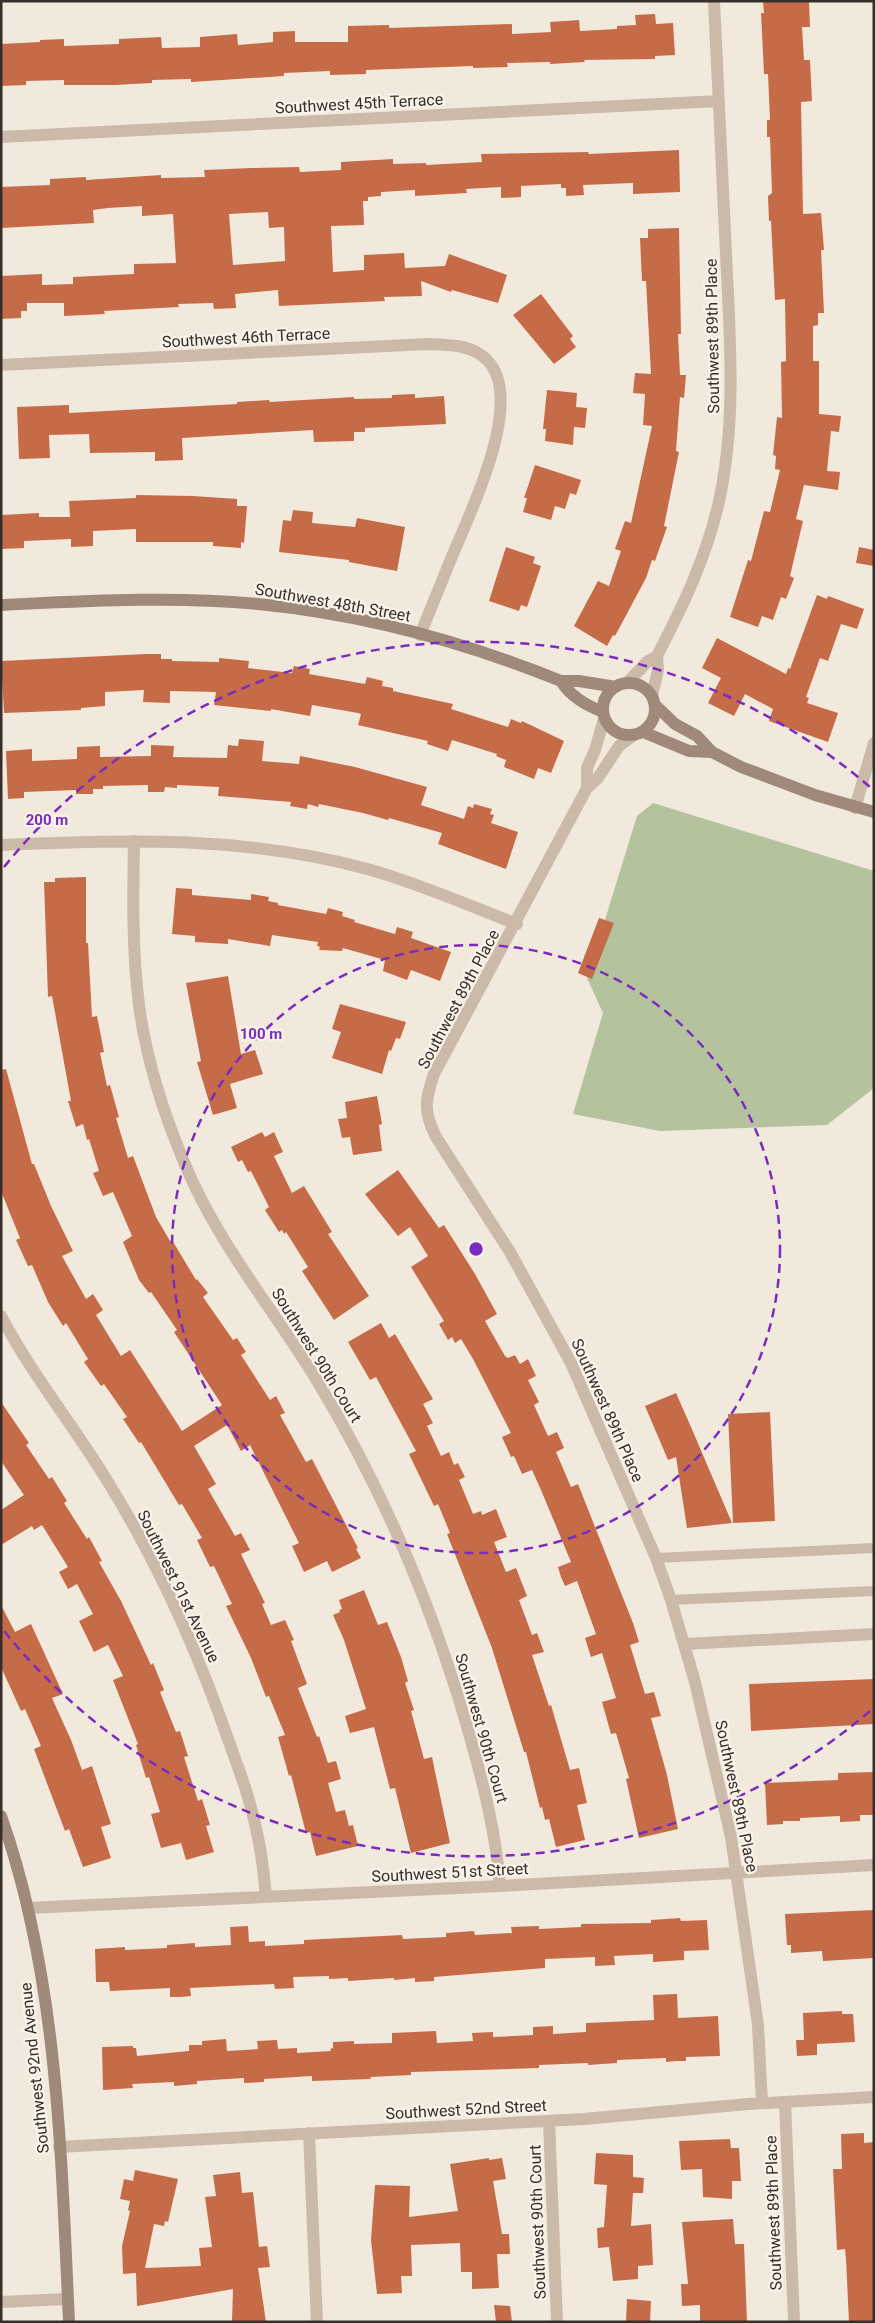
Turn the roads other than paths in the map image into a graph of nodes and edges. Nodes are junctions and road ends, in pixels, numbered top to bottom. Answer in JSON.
{"nodes":[{"id":1,"x":714,"y":1,"type":"edge"},
{"id":2,"x":719,"y":101,"type":"junction"},
{"id":3,"x":1,"y":137,"type":"edge"},
{"id":4,"x":1,"y":366,"type":"edge"},
{"id":5,"x":1,"y":605,"type":"edge"},
{"id":6,"x":420,"y":635,"type":"junction"},
{"id":7,"x":657,"y":656,"type":"junction"},
{"id":8,"x":561,"y":681,"type":"junction"},
{"id":9,"x":621,"y":685,"type":"junction"},
{"id":10,"x":653,"y":700,"type":"junction"},
{"id":11,"x":604,"y":716,"type":"junction"},
{"id":12,"x":638,"y":734,"type":"junction"},
{"id":13,"x":874,"y":743,"type":"edge"},
{"id":14,"x":712,"y":752,"type":"junction"},
{"id":15,"x":588,"y":788,"type":"junction"},
{"id":16,"x":855,"y":808,"type":"junction"},
{"id":17,"x":874,"y":812,"type":"edge"},
{"id":18,"x":134,"y":841,"type":"junction"},
{"id":19,"x":1,"y":845,"type":"edge"},
{"id":20,"x":516,"y":924,"type":"junction"},
{"id":21,"x":1,"y":1316,"type":"edge"},
{"id":22,"x":874,"y":1548,"type":"edge"},
{"id":23,"x":656,"y":1558,"type":"junction"},
{"id":24,"x":874,"y":1591,"type":"edge"},
{"id":25,"x":671,"y":1600,"type":"junction"},
{"id":26,"x":874,"y":1634,"type":"edge"},
{"id":27,"x":684,"y":1644,"type":"junction"},
{"id":28,"x":1,"y":1816,"type":"edge"},
{"id":29,"x":874,"y":1865,"type":"edge"},
{"id":30,"x":736,"y":1872,"type":"junction"},
{"id":31,"x":500,"y":1886,"type":"junction"},
{"id":32,"x":266,"y":1897,"type":"junction"},
{"id":33,"x":28,"y":1908,"type":"junction"},
{"id":34,"x":874,"y":2097,"type":"edge"},
{"id":35,"x":785,"y":2102,"type":"junction"},
{"id":36,"x":762,"y":2103,"type":"junction"},
{"id":37,"x":549,"y":2121,"type":"junction"},
{"id":38,"x":309,"y":2133,"type":"junction"},
{"id":39,"x":59,"y":2147,"type":"junction"},
{"id":40,"x":68,"y":2299,"type":"junction"},
{"id":41,"x":1,"y":2302,"type":"edge"},
{"id":42,"x":68,"y":2322,"type":"edge"},
{"id":43,"x":317,"y":2322,"type":"edge"},
{"id":44,"x":557,"y":2322,"type":"edge"},
{"id":45,"x":794,"y":2322,"type":"edge"}],
"edges":[{"from":1,"to":2,"type":"street","name":"Southwest 89th Place"},
{"from":2,"to":3,"type":"street","name":"Southwest 45th Terrace"},
{"from":2,"to":7,"type":"street","name":"Southwest 89th Place"},
{"from":4,"to":6,"type":"street","name":"Southwest 46th Terrace"},
{"from":5,"to":6,"type":"street","name":"Southwest 48th Street"},
{"from":6,"to":8,"type":"street","name":"Southwest 48th Street"},
{"from":7,"to":9,"type":"street","name":"Southwest 89th Place"},
{"from":7,"to":10,"type":"street","name":"Southwest 89th Place"},
{"from":8,"to":9,"type":"street","name":"Southwest 48th Street"},
{"from":8,"to":11,"type":"street","name":"Southwest 48th Street"},
{"from":9,"to":10,"type":"street","name":"Southwest 48th Street"},
{"from":9,"to":11,"type":"street"},
{"from":10,"to":12,"type":"street"},
{"from":10,"to":14,"type":"street","name":"Southwest 48th Street"},
{"from":11,"to":12,"type":"street","name":"Southwest 48th Street"},
{"from":11,"to":15,"type":"street","name":"Southwest 89th Place"},
{"from":12,"to":14,"type":"street","name":"Southwest 48th Street"},
{"from":12,"to":15,"type":"street","name":"Southwest 89th Place"},
{"from":13,"to":16,"type":"street"},
{"from":14,"to":16,"type":"street","name":"Southwest 48th Street"},
{"from":15,"to":20,"type":"street","name":"Southwest 89th Place"},
{"from":16,"to":17,"type":"street","name":"Southwest 48th Street"},
{"from":18,"to":19,"type":"street"},
{"from":18,"to":20,"type":"street"},
{"from":18,"to":31,"type":"street","name":"Southwest 90th Court"},
{"from":20,"to":23,"type":"street","name":"Southwest 89th Place"},
{"from":21,"to":32,"type":"street","name":"Southwest 91st Avenue"},
{"from":22,"to":23,"type":"lane"},
{"from":23,"to":25,"type":"street","name":"Southwest 89th Place"},
{"from":24,"to":25,"type":"lane"},
{"from":25,"to":27,"type":"street","name":"Southwest 89th Place"},
{"from":26,"to":27,"type":"street"},
{"from":27,"to":30,"type":"street","name":"Southwest 89th Place"},
{"from":28,"to":33,"type":"street","name":"Southwest 92nd Avenue"},
{"from":29,"to":30,"type":"street","name":"Southwest 51st Street"},
{"from":30,"to":31,"type":"street","name":"Southwest 51st Street"},
{"from":30,"to":36,"type":"street","name":"Southwest 89th Place"},
{"from":31,"to":32,"type":"street","name":"Southwest 51st Street"},
{"from":32,"to":33,"type":"street","name":"Southwest 51st Street"},
{"from":33,"to":39,"type":"street","name":"Southwest 92nd Avenue"},
{"from":34,"to":35,"type":"street","name":"Southwest 52nd Street"},
{"from":35,"to":36,"type":"street","name":"Southwest 52nd Street"},
{"from":35,"to":45,"type":"street","name":"Southwest 89th Place"},
{"from":36,"to":37,"type":"street","name":"Southwest 52nd Street"},
{"from":37,"to":38,"type":"street","name":"Southwest 52nd Street"},
{"from":37,"to":44,"type":"street","name":"Southwest 90th Court"},
{"from":38,"to":39,"type":"street","name":"Southwest 52nd Street"},
{"from":38,"to":43,"type":"street"},
{"from":39,"to":40,"type":"street","name":"Southwest 92nd Avenue"},
{"from":40,"to":41,"type":"street"},
{"from":40,"to":42,"type":"street","name":"Southwest 92nd Avenue"}]}
